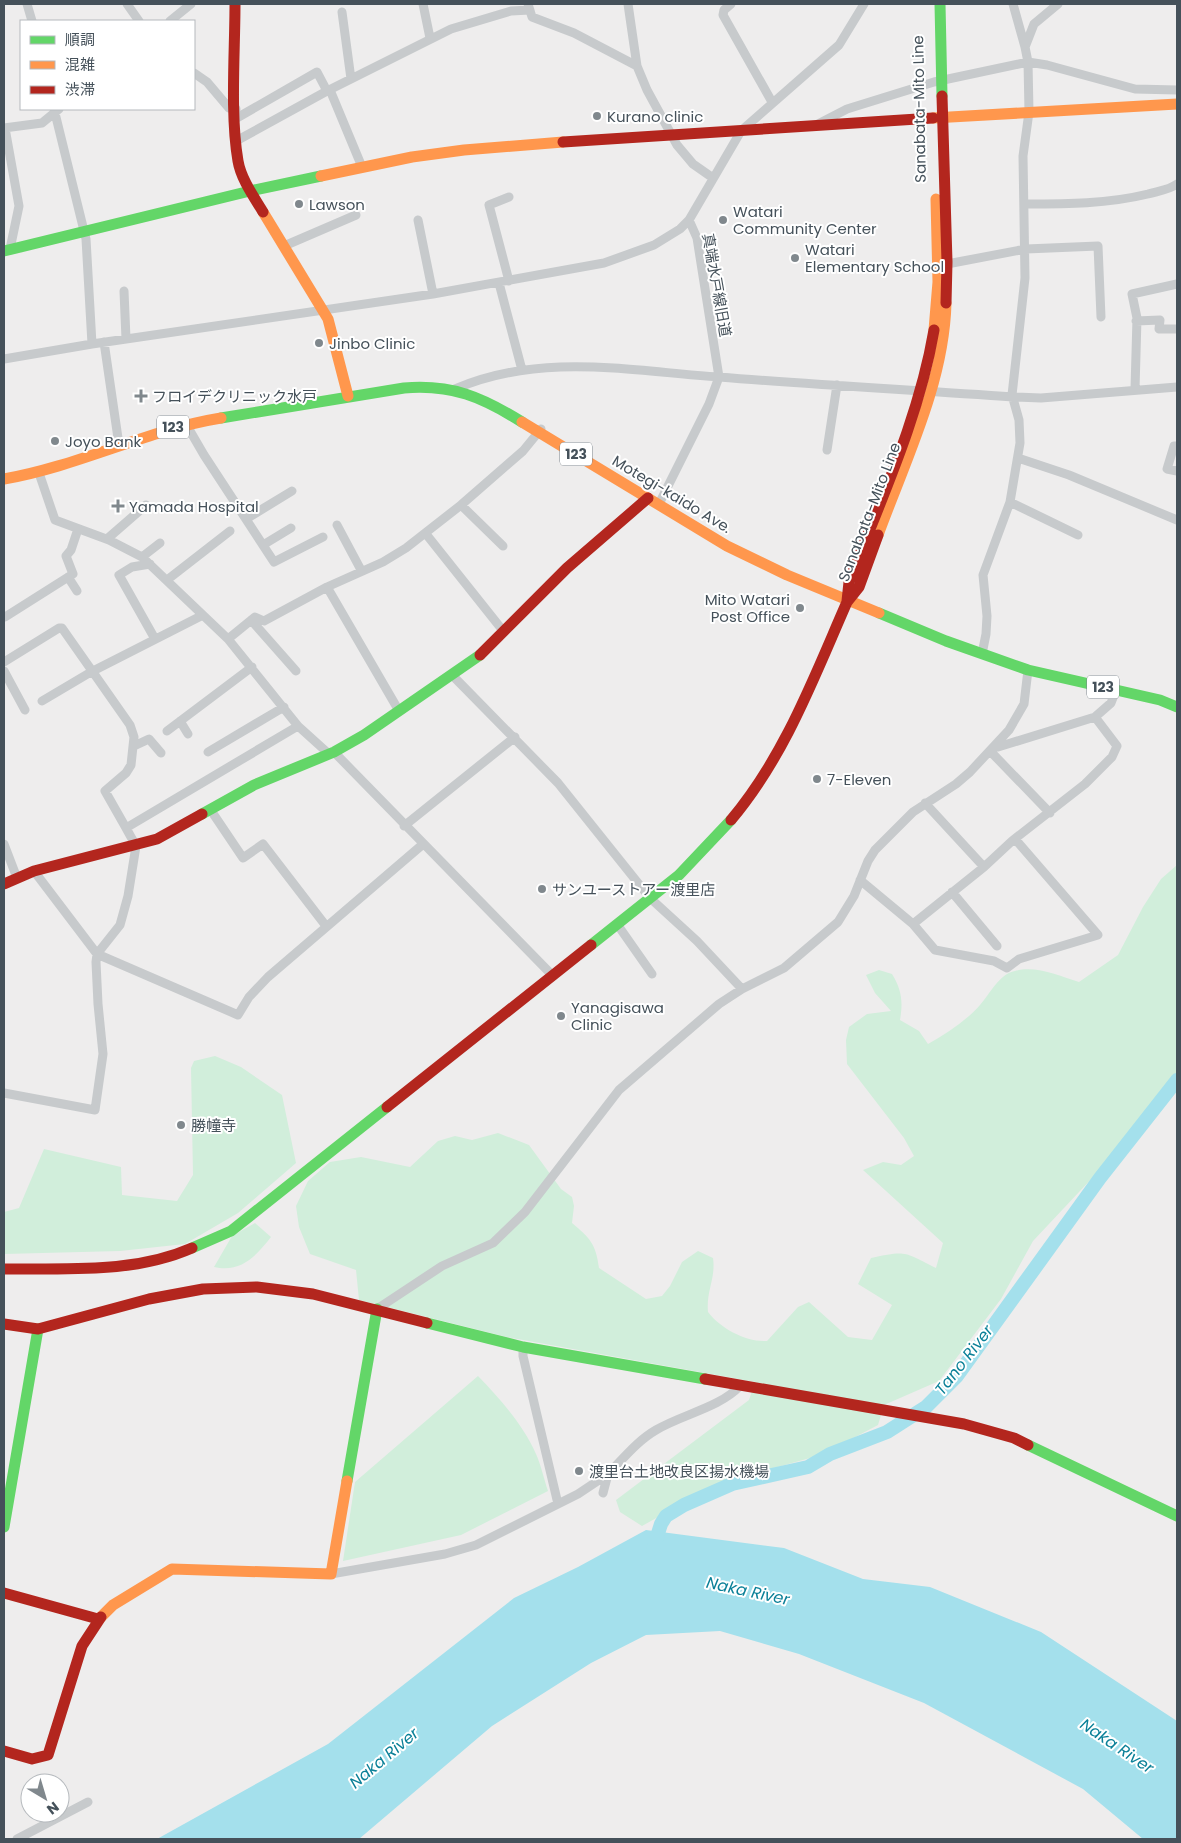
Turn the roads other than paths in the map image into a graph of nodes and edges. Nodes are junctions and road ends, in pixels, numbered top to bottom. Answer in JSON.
{"nodes":[{"id":1,"x":27,"y":4,"type":"edge"},
{"id":2,"x":127,"y":4,"type":"edge"},
{"id":3,"x":192,"y":4,"type":"edge"},
{"id":4,"x":235,"y":4,"type":"edge"},
{"id":5,"x":423,"y":4,"type":"edge"},
{"id":6,"x":628,"y":4,"type":"edge"},
{"id":7,"x":731,"y":4,"type":"edge"},
{"id":8,"x":864,"y":4,"type":"edge"},
{"id":9,"x":931,"y":4,"type":"edge"},
{"id":10,"x":940,"y":4,"type":"edge"},
{"id":11,"x":1013,"y":4,"type":"edge"},
{"id":12,"x":1058,"y":4,"type":"edge"},
{"id":13,"x":529,"y":7,"type":"edge"},
{"id":14,"x":342,"y":12,"type":"dead end"},
{"id":15,"x":32,"y":20,"type":"edge"},
{"id":16,"x":138,"y":20,"type":"edge"},
{"id":17,"x":171,"y":20,"type":"edge"},
{"id":18,"x":430,"y":38,"type":"junction"},
{"id":19,"x":1026,"y":47,"type":"junction"},
{"id":20,"x":1028,"y":62,"type":"junction"},
{"id":21,"x":637,"y":66,"type":"junction"},
{"id":22,"x":195,"y":74,"type":"edge"},
{"id":23,"x":351,"y":79,"type":"junction"},
{"id":24,"x":938,"y":81,"type":"junction"},
{"id":25,"x":1177,"y":90,"type":"edge"},
{"id":26,"x":329,"y":91,"type":"junction"},
{"id":27,"x":772,"y":102,"type":"junction"},
{"id":28,"x":1177,"y":104,"type":"edge"},
{"id":29,"x":56,"y":110,"type":"edge"},
{"id":30,"x":1029,"y":112,"type":"junction"},
{"id":31,"x":235,"y":114,"type":"junction"},
{"id":32,"x":938,"y":118,"type":"junction"},
{"id":33,"x":816,"y":126,"type":"junction"},
{"id":34,"x":4,"y":128,"type":"edge"},
{"id":35,"x":741,"y":131,"type":"junction"},
{"id":36,"x":671,"y":134,"type":"junction"},
{"id":37,"x":236,"y":141,"type":"junction"},
{"id":38,"x":362,"y":167,"type":"junction"},
{"id":39,"x":713,"y":178,"type":"junction"},
{"id":40,"x":1177,"y":184,"type":"edge"},
{"id":41,"x":250,"y":191,"type":"junction"},
{"id":42,"x":509,"y":197,"type":"dead end"},
{"id":43,"x":1025,"y":204,"type":"junction"},
{"id":44,"x":356,"y":215,"type":"dead end"},
{"id":45,"x":418,"y":220,"type":"dead end"},
{"id":46,"x":688,"y":220,"type":"junction"},
{"id":47,"x":84,"y":231,"type":"junction"},
{"id":48,"x":284,"y":246,"type":"junction"},
{"id":49,"x":1026,"y":249,"type":"junction"},
{"id":50,"x":7,"y":250,"type":"edge"},
{"id":51,"x":947,"y":264,"type":"junction"},
{"id":52,"x":509,"y":281,"type":"junction"},
{"id":53,"x":499,"y":283,"type":"junction"},
{"id":54,"x":1177,"y":284,"type":"edge"},
{"id":55,"x":124,"y":291,"type":"dead end"},
{"id":56,"x":433,"y":294,"type":"junction"},
{"id":57,"x":324,"y":310,"type":"junction"},
{"id":58,"x":1101,"y":317,"type":"dead end"},
{"id":59,"x":1136,"y":321,"type":"junction"},
{"id":60,"x":1177,"y":329,"type":"edge"},
{"id":61,"x":126,"y":339,"type":"junction"},
{"id":62,"x":104,"y":342,"type":"junction"},
{"id":63,"x":92,"y":344,"type":"junction"},
{"id":64,"x":4,"y":359,"type":"edge"},
{"id":65,"x":522,"y":370,"type":"junction"},
{"id":66,"x":719,"y":377,"type":"junction"},
{"id":67,"x":837,"y":385,"type":"junction"},
{"id":68,"x":1177,"y":387,"type":"edge"},
{"id":69,"x":453,"y":389,"type":"junction"},
{"id":70,"x":1135,"y":389,"type":"junction"},
{"id":71,"x":926,"y":391,"type":"junction"},
{"id":72,"x":348,"y":396,"type":"junction"},
{"id":73,"x":1013,"y":397,"type":"junction"},
{"id":74,"x":186,"y":424,"type":"junction"},
{"id":75,"x":541,"y":429,"type":"junction"},
{"id":76,"x":118,"y":445,"type":"junction"},
{"id":77,"x":1177,"y":446,"type":"edge"},
{"id":78,"x":827,"y":450,"type":"dead end"},
{"id":79,"x":1018,"y":458,"type":"junction"},
{"id":80,"x":1177,"y":471,"type":"edge"},
{"id":81,"x":39,"y":473,"type":"junction"},
{"id":82,"x":4,"y":479,"type":"edge"},
{"id":83,"x":292,"y":491,"type":"dead end"},
{"id":84,"x":648,"y":498,"type":"junction"},
{"id":85,"x":1010,"y":502,"type":"junction"},
{"id":86,"x":659,"y":504,"type":"junction"},
{"id":87,"x":461,"y":505,"type":"junction"},
{"id":88,"x":146,"y":506,"type":"dead end"},
{"id":89,"x":246,"y":519,"type":"junction"},
{"id":90,"x":1177,"y":520,"type":"edge"},
{"id":91,"x":337,"y":525,"type":"dead end"},
{"id":92,"x":291,"y":528,"type":"dead end"},
{"id":93,"x":78,"y":529,"type":"junction"},
{"id":94,"x":230,"y":531,"type":"dead end"},
{"id":95,"x":426,"y":534,"type":"junction"},
{"id":96,"x":1078,"y":535,"type":"dead end"},
{"id":97,"x":323,"y":537,"type":"dead end"},
{"id":98,"x":107,"y":539,"type":"junction"},
{"id":99,"x":160,"y":543,"type":"dead end"},
{"id":100,"x":263,"y":545,"type":"junction"},
{"id":101,"x":504,"y":546,"type":"dead end"},
{"id":102,"x":142,"y":557,"type":"junction"},
{"id":103,"x":150,"y":564,"type":"junction"},
{"id":104,"x":361,"y":570,"type":"junction"},
{"id":105,"x":68,"y":577,"type":"junction"},
{"id":106,"x":167,"y":580,"type":"junction"},
{"id":107,"x":327,"y":587,"type":"junction"},
{"id":108,"x":77,"y":591,"type":"dead end"},
{"id":109,"x":847,"y":602,"type":"junction"},
{"id":110,"x":202,"y":616,"type":"junction"},
{"id":111,"x":5,"y":617,"type":"dead end"},
{"id":112,"x":251,"y":620,"type":"junction"},
{"id":113,"x":504,"y":632,"type":"junction"},
{"id":114,"x":155,"y":639,"type":"junction"},
{"id":115,"x":228,"y":639,"type":"junction"},
{"id":116,"x":982,"y":654,"type":"junction"},
{"id":117,"x":4,"y":662,"type":"edge"},
{"id":118,"x":252,"y":667,"type":"junction"},
{"id":119,"x":1028,"y":670,"type":"junction"},
{"id":120,"x":4,"y":671,"type":"edge"},
{"id":121,"x":296,"y":671,"type":"dead end"},
{"id":122,"x":91,"y":672,"type":"junction"},
{"id":123,"x":453,"y":676,"type":"junction"},
{"id":124,"x":1116,"y":690,"type":"junction"},
{"id":125,"x":42,"y":700,"type":"dead end"},
{"id":126,"x":284,"y":707,"type":"junction"},
{"id":127,"x":1177,"y":707,"type":"edge"},
{"id":128,"x":25,"y":710,"type":"dead end"},
{"id":129,"x":399,"y":711,"type":"junction"},
{"id":130,"x":1095,"y":717,"type":"junction"},
{"id":131,"x":180,"y":722,"type":"junction"},
{"id":132,"x":298,"y":726,"type":"junction"},
{"id":133,"x":167,"y":731,"type":"dead end"},
{"id":134,"x":188,"y":734,"type":"dead end"},
{"id":135,"x":514,"y":737,"type":"junction"},
{"id":136,"x":134,"y":746,"type":"junction"},
{"id":137,"x":994,"y":748,"type":"junction"},
{"id":138,"x":208,"y":752,"type":"dead end"},
{"id":139,"x":161,"y":753,"type":"dead end"},
{"id":140,"x":331,"y":753,"type":"junction"},
{"id":141,"x":925,"y":803,"type":"junction"},
{"id":142,"x":210,"y":809,"type":"junction"},
{"id":143,"x":1050,"y":812,"type":"junction"},
{"id":144,"x":404,"y":826,"type":"junction"},
{"id":145,"x":126,"y":828,"type":"junction"},
{"id":146,"x":1015,"y":838,"type":"junction"},
{"id":147,"x":4,"y":844,"type":"edge"},
{"id":148,"x":422,"y":845,"type":"junction"},
{"id":149,"x":136,"y":846,"type":"junction"},
{"id":150,"x":984,"y":867,"type":"junction"},
{"id":151,"x":34,"y":871,"type":"junction"},
{"id":152,"x":16,"y":878,"type":"junction"},
{"id":153,"x":860,"y":880,"type":"junction"},
{"id":154,"x":4,"y":884,"type":"edge"},
{"id":155,"x":952,"y":892,"type":"junction"},
{"id":156,"x":650,"y":898,"type":"junction"},
{"id":157,"x":617,"y":924,"type":"junction"},
{"id":158,"x":913,"y":924,"type":"junction"},
{"id":159,"x":326,"y":926,"type":"junction"},
{"id":160,"x":998,"y":946,"type":"dead end"},
{"id":161,"x":97,"y":954,"type":"junction"},
{"id":162,"x":652,"y":974,"type":"dead end"},
{"id":163,"x":553,"y":976,"type":"junction"},
{"id":164,"x":742,"y":989,"type":"junction"},
{"id":165,"x":4,"y":1093,"type":"edge"},
{"id":166,"x":4,"y":1269,"type":"edge"},
{"id":167,"x":35,"y":1269,"type":"junction"},
{"id":168,"x":4,"y":1276,"type":"edge"},
{"id":169,"x":377,"y":1309,"type":"junction"},
{"id":170,"x":4,"y":1324,"type":"edge"},
{"id":171,"x":38,"y":1329,"type":"junction"},
{"id":172,"x":523,"y":1347,"type":"junction"},
{"id":173,"x":740,"y":1386,"type":"junction"},
{"id":174,"x":608,"y":1474,"type":"junction"},
{"id":175,"x":603,"y":1494,"type":"dead end"},
{"id":176,"x":558,"y":1504,"type":"junction"},
{"id":177,"x":1177,"y":1516,"type":"edge"},
{"id":178,"x":4,"y":1527,"type":"edge"},
{"id":179,"x":331,"y":1574,"type":"junction"},
{"id":180,"x":4,"y":1593,"type":"edge"},
{"id":181,"x":98,"y":1619,"type":"junction"},
{"id":182,"x":4,"y":1751,"type":"edge"},
{"id":183,"x":88,"y":1802,"type":"dead end"},
{"id":184,"x":17,"y":1839,"type":"edge"}],
"edges":[{"from":1,"to":15,"type":"street"},
{"from":2,"to":16,"type":"street"},
{"from":3,"to":17,"type":"street"},
{"from":4,"to":31,"type":"main road"},
{"from":5,"to":18,"type":"street"},
{"from":6,"to":21,"type":"street"},
{"from":7,"to":27,"type":"street"},
{"from":8,"to":27,"type":"street","name":"真端水戸線旧道"},
{"from":9,"to":24,"type":"main road","name":"Sanabata-Mito Line"},
{"from":10,"to":24,"type":"main road","name":"Sanabata-Mito Line"},
{"from":11,"to":19,"type":"street"},
{"from":12,"to":19,"type":"street"},
{"from":13,"to":18,"type":"street"},
{"from":13,"to":21,"type":"street"},
{"from":14,"to":23,"type":"street"},
{"from":18,"to":23,"type":"street"},
{"from":19,"to":20,"type":"street"},
{"from":20,"to":24,"type":"street"},
{"from":20,"to":25,"type":"street"},
{"from":20,"to":30,"type":"street"},
{"from":21,"to":36,"type":"street"},
{"from":22,"to":31,"type":"street"},
{"from":23,"to":26,"type":"street"},
{"from":24,"to":32,"type":"main road","name":"Sanabata-Mito Line"},
{"from":24,"to":33,"type":"street"},
{"from":26,"to":31,"type":"street"},
{"from":26,"to":37,"type":"street"},
{"from":26,"to":38,"type":"street"},
{"from":27,"to":35,"type":"street","name":"真端水戸線旧道"},
{"from":28,"to":30,"type":"main road"},
{"from":29,"to":34,"type":"street"},
{"from":29,"to":47,"type":"street"},
{"from":30,"to":32,"type":"main road"},
{"from":30,"to":43,"type":"street"},
{"from":31,"to":37,"type":"main road"},
{"from":32,"to":33,"type":"main road"},
{"from":32,"to":51,"type":"main road","name":"Sanabata-Mito Line"},
{"from":32,"to":71,"type":"main road","name":"Sanabata-Mito Line"},
{"from":33,"to":35,"type":"main road"},
{"from":34,"to":50,"type":"street"},
{"from":35,"to":36,"type":"main road"},
{"from":35,"to":39,"type":"street","name":"真端水戸線旧道"},
{"from":36,"to":38,"type":"main road"},
{"from":36,"to":39,"type":"street"},
{"from":37,"to":41,"type":"main road"},
{"from":38,"to":41,"type":"main road"},
{"from":39,"to":46,"type":"street","name":"真端水戸線旧道"},
{"from":40,"to":43,"type":"street"},
{"from":41,"to":47,"type":"main road"},
{"from":41,"to":48,"type":"main road"},
{"from":42,"to":52,"type":"street"},
{"from":43,"to":49,"type":"street"},
{"from":44,"to":48,"type":"street"},
{"from":45,"to":56,"type":"street"},
{"from":46,"to":52,"type":"street"},
{"from":46,"to":66,"type":"street","name":"真端水戸線旧道"},
{"from":47,"to":50,"type":"main road"},
{"from":47,"to":63,"type":"street"},
{"from":48,"to":57,"type":"main road"},
{"from":49,"to":51,"type":"street"},
{"from":49,"to":58,"type":"street"},
{"from":49,"to":73,"type":"street"},
{"from":51,"to":71,"type":"main road","name":"Sanabata-Mito Line"},
{"from":52,"to":53,"type":"street"},
{"from":53,"to":56,"type":"street"},
{"from":53,"to":65,"type":"street"},
{"from":54,"to":59,"type":"street"},
{"from":55,"to":61,"type":"street"},
{"from":56,"to":57,"type":"street"},
{"from":57,"to":61,"type":"street"},
{"from":57,"to":72,"type":"main road"},
{"from":59,"to":60,"type":"street"},
{"from":59,"to":70,"type":"street"},
{"from":61,"to":62,"type":"street"},
{"from":62,"to":63,"type":"street"},
{"from":62,"to":76,"type":"street"},
{"from":63,"to":64,"type":"street"},
{"from":65,"to":66,"type":"street"},
{"from":65,"to":69,"type":"street"},
{"from":66,"to":67,"type":"street"},
{"from":66,"to":86,"type":"street","name":"真端水戸線旧道"},
{"from":67,"to":71,"type":"street"},
{"from":67,"to":78,"type":"street"},
{"from":68,"to":70,"type":"street"},
{"from":69,"to":72,"type":"main road","name":"Motegi-kaido Ave.","number":"123"},
{"from":69,"to":75,"type":"main road","name":"Motegi-kaido Ave.","number":"123"},
{"from":70,"to":73,"type":"street"},
{"from":71,"to":73,"type":"street"},
{"from":71,"to":109,"type":"main road","name":"Sanabata-Mito Line"},
{"from":72,"to":74,"type":"main road","name":"Motegi-kaido Ave.","number":"123"},
{"from":73,"to":79,"type":"street"},
{"from":74,"to":76,"type":"main road","name":"Motegi-kaido Ave.","number":"123"},
{"from":74,"to":89,"type":"street"},
{"from":75,"to":84,"type":"main road","name":"Motegi-kaido Ave.","number":"123"},
{"from":75,"to":87,"type":"street"},
{"from":76,"to":81,"type":"main road","name":"Motegi-kaido Ave.","number":"123"},
{"from":77,"to":80,"type":"street"},
{"from":79,"to":85,"type":"street"},
{"from":79,"to":90,"type":"street"},
{"from":81,"to":82,"type":"main road","name":"Motegi-kaido Ave.","number":"123"},
{"from":81,"to":93,"type":"street"},
{"from":83,"to":89,"type":"street"},
{"from":84,"to":86,"type":"main road","name":"Motegi-kaido Ave.","number":"123"},
{"from":84,"to":113,"type":"main road"},
{"from":85,"to":96,"type":"street"},
{"from":85,"to":116,"type":"street"},
{"from":86,"to":109,"type":"main road","name":"Motegi-kaido Ave.","number":"123"},
{"from":87,"to":95,"type":"street"},
{"from":87,"to":101,"type":"street"},
{"from":88,"to":98,"type":"street"},
{"from":89,"to":100,"type":"street"},
{"from":91,"to":104,"type":"street"},
{"from":92,"to":100,"type":"street"},
{"from":93,"to":98,"type":"street"},
{"from":93,"to":105,"type":"street"},
{"from":94,"to":106,"type":"street"},
{"from":95,"to":104,"type":"street"},
{"from":95,"to":113,"type":"street"},
{"from":97,"to":100,"type":"street"},
{"from":98,"to":102,"type":"street"},
{"from":99,"to":102,"type":"street"},
{"from":102,"to":103,"type":"street"},
{"from":103,"to":106,"type":"street"},
{"from":103,"to":114,"type":"street"},
{"from":104,"to":107,"type":"street"},
{"from":105,"to":108,"type":"street"},
{"from":105,"to":111,"type":"street"},
{"from":106,"to":110,"type":"street"},
{"from":107,"to":112,"type":"street"},
{"from":107,"to":129,"type":"street"},
{"from":109,"to":116,"type":"main road","name":"Motegi-kaido Ave.","number":"123"},
{"from":109,"to":156,"type":"main road","name":"Sanabata-Mito Line"},
{"from":110,"to":114,"type":"street"},
{"from":110,"to":115,"type":"street"},
{"from":112,"to":115,"type":"street"},
{"from":112,"to":121,"type":"street"},
{"from":113,"to":123,"type":"main road"},
{"from":114,"to":122,"type":"street"},
{"from":115,"to":118,"type":"street"},
{"from":116,"to":119,"type":"main road","name":"Motegi-kaido Ave.","number":"123"},
{"from":117,"to":122,"type":"street"},
{"from":118,"to":126,"type":"street"},
{"from":118,"to":131,"type":"street"},
{"from":119,"to":124,"type":"main road","name":"Motegi-kaido Ave.","number":"123"},
{"from":119,"to":137,"type":"street"},
{"from":120,"to":128,"type":"street"},
{"from":122,"to":125,"type":"street"},
{"from":122,"to":136,"type":"street"},
{"from":123,"to":129,"type":"main road"},
{"from":123,"to":135,"type":"street"},
{"from":124,"to":127,"type":"main road","name":"Motegi-kaido Ave.","number":"123"},
{"from":124,"to":130,"type":"street"},
{"from":126,"to":132,"type":"street"},
{"from":126,"to":138,"type":"street"},
{"from":129,"to":140,"type":"main road"},
{"from":130,"to":137,"type":"street"},
{"from":130,"to":143,"type":"street"},
{"from":131,"to":133,"type":"street"},
{"from":131,"to":134,"type":"street"},
{"from":132,"to":140,"type":"street"},
{"from":132,"to":145,"type":"street"},
{"from":135,"to":144,"type":"street"},
{"from":135,"to":156,"type":"street"},
{"from":136,"to":139,"type":"street"},
{"from":136,"to":145,"type":"street"},
{"from":137,"to":141,"type":"street"},
{"from":137,"to":143,"type":"street"},
{"from":140,"to":142,"type":"main road"},
{"from":140,"to":144,"type":"street"},
{"from":141,"to":150,"type":"street"},
{"from":141,"to":153,"type":"street"},
{"from":142,"to":149,"type":"main road"},
{"from":142,"to":159,"type":"street"},
{"from":143,"to":146,"type":"street"},
{"from":144,"to":148,"type":"street"},
{"from":145,"to":149,"type":"street"},
{"from":146,"to":150,"type":"street"},
{"from":146,"to":158,"type":"street"},
{"from":147,"to":152,"type":"street"},
{"from":148,"to":159,"type":"street"},
{"from":148,"to":163,"type":"street"},
{"from":149,"to":151,"type":"main road"},
{"from":149,"to":161,"type":"street"},
{"from":150,"to":155,"type":"street"},
{"from":151,"to":152,"type":"main road"},
{"from":151,"to":161,"type":"street"},
{"from":152,"to":154,"type":"main road"},
{"from":153,"to":158,"type":"street"},
{"from":153,"to":164,"type":"street"},
{"from":155,"to":158,"type":"street"},
{"from":155,"to":160,"type":"street"},
{"from":156,"to":157,"type":"main road","name":"Sanabata-Mito Line"},
{"from":156,"to":164,"type":"street"},
{"from":157,"to":162,"type":"street"},
{"from":157,"to":163,"type":"main road","name":"Sanabata-Mito Line"},
{"from":159,"to":161,"type":"street"},
{"from":161,"to":165,"type":"street"},
{"from":163,"to":167,"type":"main road","name":"Sanabata-Mito Line"},
{"from":164,"to":169,"type":"street"},
{"from":166,"to":167,"type":"main road"},
{"from":167,"to":168,"type":"main road"},
{"from":169,"to":171,"type":"main road"},
{"from":169,"to":172,"type":"main road"},
{"from":169,"to":179,"type":"main road"},
{"from":170,"to":171,"type":"main road"},
{"from":171,"to":178,"type":"main road"},
{"from":172,"to":173,"type":"main road"},
{"from":172,"to":176,"type":"street"},
{"from":173,"to":174,"type":"street"},
{"from":173,"to":177,"type":"main road"},
{"from":174,"to":175,"type":"street"},
{"from":174,"to":176,"type":"street"},
{"from":176,"to":179,"type":"street"},
{"from":179,"to":181,"type":"main road"},
{"from":180,"to":181,"type":"main road"},
{"from":181,"to":182,"type":"main road"},
{"from":183,"to":184,"type":"street"}]}
